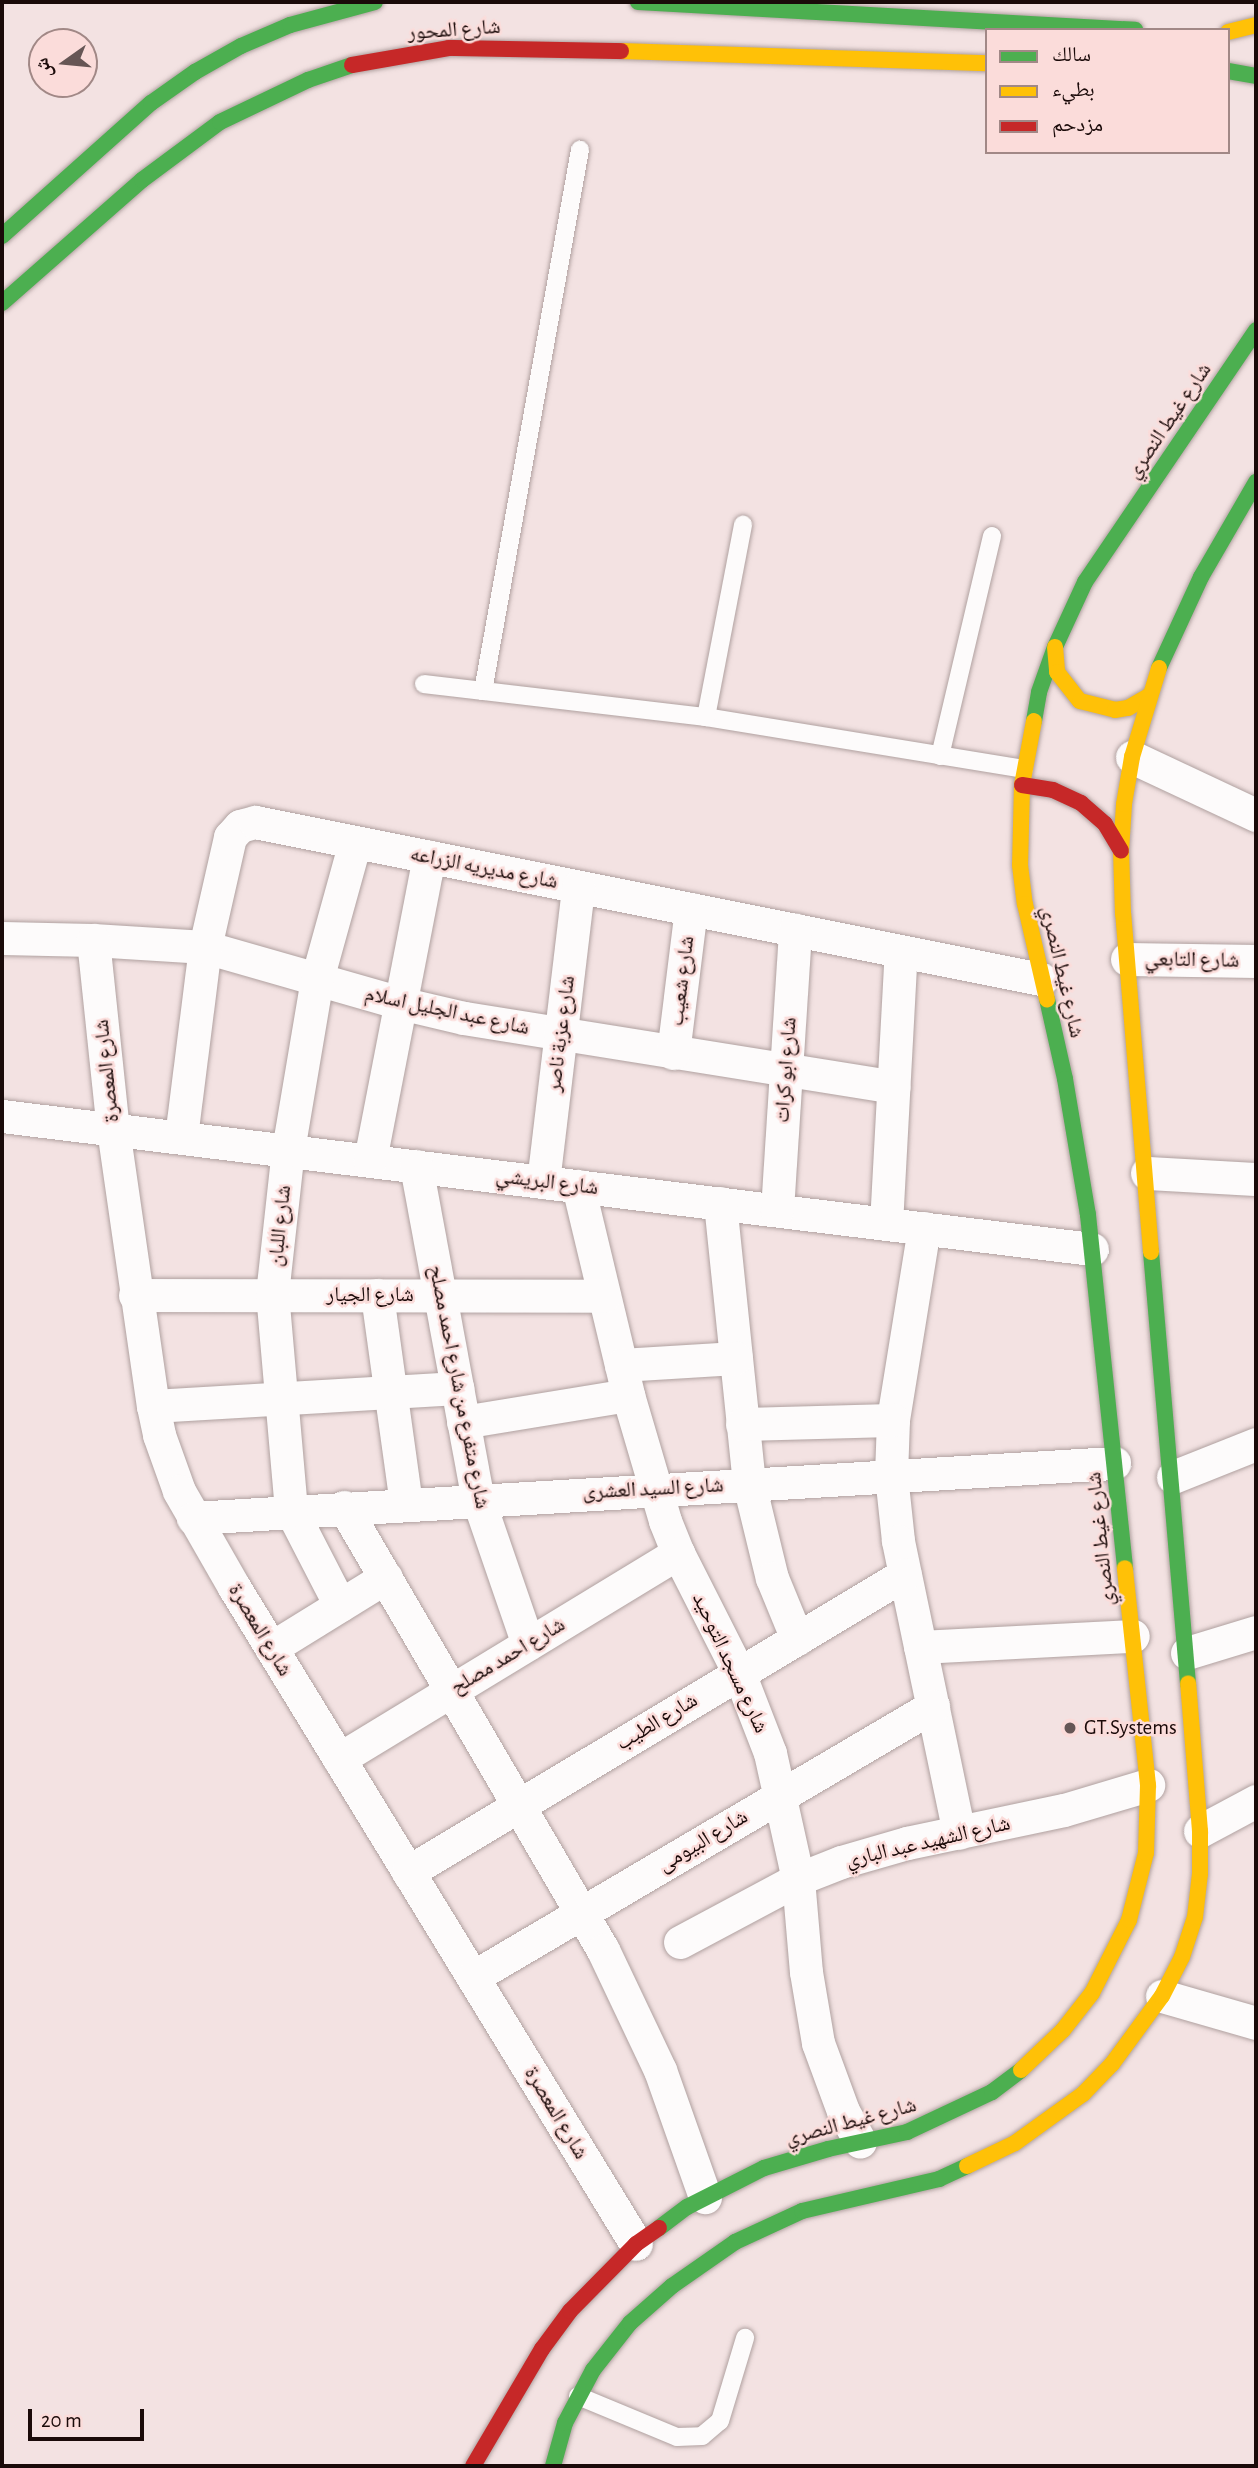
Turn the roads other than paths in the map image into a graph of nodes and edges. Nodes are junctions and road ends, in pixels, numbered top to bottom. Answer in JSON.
{"nodes":[{"id":1,"x":375,"y":2,"type":"edge"},
{"id":2,"x":638,"y":2,"type":"edge"},
{"id":3,"x":1256,"y":25,"type":"edge"},
{"id":4,"x":1100,"y":28,"type":"edge"},
{"id":5,"x":1230,"y":32,"type":"edge"},
{"id":6,"x":985,"y":63,"type":"edge"},
{"id":7,"x":1230,"y":71,"type":"edge"},
{"id":8,"x":1256,"y":76,"type":"edge"},
{"id":9,"x":580,"y":150,"type":"dead end"},
{"id":10,"x":2,"y":236,"type":"edge"},
{"id":11,"x":2,"y":303,"type":"edge"},
{"id":12,"x":1256,"y":331,"type":"edge"},
{"id":13,"x":1256,"y":482,"type":"edge"},
{"id":14,"x":743,"y":525,"type":"dead end"},
{"id":15,"x":992,"y":536,"type":"dead end"},
{"id":16,"x":1055,"y":647,"type":"junction"},
{"id":17,"x":424,"y":684,"type":"dead end"},
{"id":18,"x":483,"y":691,"type":"junction"},
{"id":19,"x":1149,"y":696,"type":"junction"},
{"id":20,"x":706,"y":717,"type":"junction"},
{"id":21,"x":940,"y":755,"type":"junction"},
{"id":22,"x":1132,"y":757,"type":"junction"},
{"id":23,"x":1023,"y":777,"type":"junction"},
{"id":24,"x":1256,"y":815,"type":"edge"},
{"id":25,"x":355,"y":842,"type":"junction"},
{"id":26,"x":1121,"y":851,"type":"junction"},
{"id":27,"x":429,"y":857,"type":"junction"},
{"id":28,"x":578,"y":887,"type":"junction"},
{"id":29,"x":691,"y":909,"type":"junction"},
{"id":30,"x":795,"y":930,"type":"junction"},
{"id":31,"x":2,"y":938,"type":"edge"},
{"id":32,"x":93,"y":940,"type":"junction"},
{"id":33,"x":205,"y":947,"type":"junction"},
{"id":34,"x":901,"y":951,"type":"junction"},
{"id":35,"x":1127,"y":959,"type":"junction"},
{"id":36,"x":1256,"y":961,"type":"edge"},
{"id":37,"x":317,"y":979,"type":"junction"},
{"id":38,"x":1041,"y":979,"type":"junction"},
{"id":39,"x":400,"y":1003,"type":"junction"},
{"id":40,"x":561,"y":1035,"type":"junction"},
{"id":41,"x":673,"y":1053,"type":"junction"},
{"id":42,"x":786,"y":1071,"type":"junction"},
{"id":43,"x":893,"y":1087,"type":"junction"},
{"id":44,"x":2,"y":1116,"type":"edge"},
{"id":45,"x":113,"y":1129,"type":"junction"},
{"id":46,"x":181,"y":1137,"type":"junction"},
{"id":47,"x":288,"y":1150,"type":"junction"},
{"id":48,"x":370,"y":1160,"type":"junction"},
{"id":49,"x":416,"y":1166,"type":"junction"},
{"id":50,"x":1147,"y":1173,"type":"junction"},
{"id":51,"x":1256,"y":1179,"type":"edge"},
{"id":52,"x":543,"y":1182,"type":"junction"},
{"id":53,"x":578,"y":1186,"type":"junction"},
{"id":54,"x":720,"y":1203,"type":"junction"},
{"id":55,"x":777,"y":1210,"type":"junction"},
{"id":56,"x":886,"y":1224,"type":"junction"},
{"id":57,"x":924,"y":1228,"type":"junction"},
{"id":58,"x":1092,"y":1249,"type":"junction"},
{"id":59,"x":272,"y":1294,"type":"junction"},
{"id":60,"x":135,"y":1295,"type":"junction"},
{"id":61,"x":377,"y":1295,"type":"junction"},
{"id":62,"x":440,"y":1295,"type":"junction"},
{"id":63,"x":604,"y":1296,"type":"junction"},
{"id":64,"x":736,"y":1358,"type":"junction"},
{"id":65,"x":624,"y":1380,"type":"junction"},
{"id":66,"x":457,"y":1388,"type":"junction"},
{"id":67,"x":391,"y":1391,"type":"junction"},
{"id":68,"x":281,"y":1398,"type":"junction"},
{"id":69,"x":153,"y":1406,"type":"junction"},
{"id":70,"x":893,"y":1420,"type":"junction"},
{"id":71,"x":463,"y":1422,"type":"junction"},
{"id":72,"x":742,"y":1424,"type":"junction"},
{"id":73,"x":1256,"y":1444,"type":"edge"},
{"id":74,"x":1114,"y":1463,"type":"junction"},
{"id":75,"x":891,"y":1475,"type":"junction"},
{"id":76,"x":1173,"y":1478,"type":"junction"},
{"id":77,"x":749,"y":1484,"type":"junction"},
{"id":78,"x":655,"y":1489,"type":"junction"},
{"id":79,"x":478,"y":1499,"type":"junction"},
{"id":80,"x":406,"y":1503,"type":"junction"},
{"id":81,"x":344,"y":1507,"type":"junction"},
{"id":82,"x":291,"y":1510,"type":"junction"},
{"id":83,"x":192,"y":1518,"type":"junction"},
{"id":84,"x":678,"y":1553,"type":"junction"},
{"id":85,"x":905,"y":1574,"type":"junction"},
{"id":86,"x":386,"y":1577,"type":"junction"},
{"id":87,"x":340,"y":1605,"type":"junction"},
{"id":88,"x":1256,"y":1632,"type":"edge"},
{"id":89,"x":1133,"y":1636,"type":"junction"},
{"id":90,"x":797,"y":1639,"type":"junction"},
{"id":91,"x":528,"y":1644,"type":"junction"},
{"id":92,"x":920,"y":1647,"type":"junction"},
{"id":93,"x":271,"y":1648,"type":"junction"},
{"id":94,"x":1187,"y":1653,"type":"junction"},
{"id":95,"x":739,"y":1673,"type":"junction"},
{"id":96,"x":452,"y":1690,"type":"junction"},
{"id":97,"x":933,"y":1706,"type":"junction"},
{"id":98,"x":339,"y":1759,"type":"junction"},
{"id":99,"x":1148,"y":1785,"type":"junction"},
{"id":100,"x":782,"y":1795,"type":"junction"},
{"id":101,"x":1256,"y":1801,"type":"edge"},
{"id":102,"x":519,"y":1805,"type":"junction"},
{"id":103,"x":1200,"y":1831,"type":"junction"},
{"id":104,"x":959,"y":1833,"type":"junction"},
{"id":105,"x":408,"y":1872,"type":"junction"},
{"id":106,"x":799,"y":1879,"type":"junction"},
{"id":107,"x":582,"y":1913,"type":"junction"},
{"id":108,"x":680,"y":1942,"type":"dead end"},
{"id":109,"x":473,"y":1977,"type":"junction"},
{"id":110,"x":1162,"y":1996,"type":"junction"},
{"id":111,"x":1256,"y":2023,"type":"edge"},
{"id":112,"x":860,"y":2143,"type":"junction"},
{"id":113,"x":705,"y":2197,"type":"junction"},
{"id":114,"x":636,"y":2244,"type":"junction"},
{"id":115,"x":745,"y":2338,"type":"dead end"},
{"id":116,"x":578,"y":2396,"type":"junction"},
{"id":117,"x":480,"y":2462,"type":"edge"},
{"id":118,"x":553,"y":2466,"type":"edge"}],
"edges":[{"from":1,"to":10,"type":"main road"},
{"from":2,"to":4,"type":"main road"},
{"from":3,"to":5,"type":"main road"},
{"from":6,"to":11,"type":"main road","name":"شارع المحور"},
{"from":7,"to":8,"type":"main road"},
{"from":9,"to":18,"type":"lane"},
{"from":12,"to":16,"type":"main road","name":"شارع غيط النصري"},
{"from":13,"to":19,"type":"main road"},
{"from":14,"to":20,"type":"lane"},
{"from":15,"to":21,"type":"lane"},
{"from":16,"to":19,"type":"main road"},
{"from":16,"to":23,"type":"main road","name":"شارع غيط النصري"},
{"from":17,"to":18,"type":"lane"},
{"from":18,"to":20,"type":"lane"},
{"from":19,"to":22,"type":"main road"},
{"from":20,"to":21,"type":"lane"},
{"from":21,"to":23,"type":"lane"},
{"from":22,"to":24,"type":"street"},
{"from":22,"to":26,"type":"main road"},
{"from":23,"to":26,"type":"main road"},
{"from":23,"to":38,"type":"main road","name":"شارع غيط النصري"},
{"from":25,"to":27,"type":"street","name":"شارع مديريه الزراعه"},
{"from":25,"to":33,"type":"street","name":"شارع مديريه الزراعه"},
{"from":25,"to":37,"type":"street","name":"شارع اللبان"},
{"from":26,"to":35,"type":"main road"},
{"from":27,"to":28,"type":"street","name":"شارع مديريه الزراعه"},
{"from":27,"to":39,"type":"street"},
{"from":28,"to":29,"type":"street","name":"شارع مديريه الزراعه"},
{"from":28,"to":40,"type":"street","name":"شارع عزبة ناصر"},
{"from":29,"to":30,"type":"street","name":"شارع مديريه الزراعه"},
{"from":29,"to":41,"type":"street","name":"شارع شعيب"},
{"from":30,"to":34,"type":"street","name":"شارع مديريه الزراعه"},
{"from":30,"to":42,"type":"street","name":"شارع ابو كرات"},
{"from":31,"to":32,"type":"street","name":"شارع عبد الجليل اسلام"},
{"from":32,"to":33,"type":"street","name":"شارع عبد الجليل اسلام"},
{"from":32,"to":45,"type":"street","name":"شارع المعصرة"},
{"from":33,"to":37,"type":"street","name":"شارع عبد الجليل اسلام"},
{"from":33,"to":46,"type":"street","name":"شارع مديريه الزراعه"},
{"from":34,"to":38,"type":"street","name":"شارع مديريه الزراعه"},
{"from":34,"to":43,"type":"street"},
{"from":35,"to":36,"type":"street","name":"شارع التابعي"},
{"from":35,"to":50,"type":"main road"},
{"from":37,"to":39,"type":"street","name":"شارع عبد الجليل اسلام"},
{"from":37,"to":47,"type":"street","name":"شارع اللبان"},
{"from":38,"to":58,"type":"main road","name":"شارع غيط النصري"},
{"from":39,"to":40,"type":"street","name":"شارع عبد الجليل اسلام"},
{"from":39,"to":48,"type":"street"},
{"from":40,"to":41,"type":"street","name":"شارع عبد الجليل اسلام"},
{"from":40,"to":52,"type":"street","name":"شارع عزبة ناصر"},
{"from":41,"to":42,"type":"street","name":"شارع عبد الجليل اسلام"},
{"from":42,"to":43,"type":"street","name":"شارع عبد الجليل اسلام"},
{"from":42,"to":55,"type":"street","name":"شارع ابو كرات"},
{"from":43,"to":56,"type":"street"},
{"from":44,"to":45,"type":"street","name":"شارع البريشي"},
{"from":45,"to":46,"type":"street","name":"شارع البريشي"},
{"from":45,"to":60,"type":"street","name":"شارع المعصرة"},
{"from":46,"to":47,"type":"street","name":"شارع البريشي"},
{"from":47,"to":48,"type":"street","name":"شارع البريشي"},
{"from":47,"to":59,"type":"street","name":"شارع اللبان"},
{"from":48,"to":49,"type":"street","name":"شارع البريشي"},
{"from":49,"to":52,"type":"street","name":"شارع البريشي"},
{"from":49,"to":62,"type":"street","name":"شارع متفرع من شارع احمد مصلح"},
{"from":50,"to":51,"type":"street"},
{"from":50,"to":76,"type":"main road"},
{"from":52,"to":53,"type":"street","name":"شارع البريشي"},
{"from":53,"to":54,"type":"street","name":"شارع البريشي"},
{"from":53,"to":63,"type":"street","name":"شارع مسجد التوحيد"},
{"from":54,"to":55,"type":"street","name":"شارع البريشي"},
{"from":54,"to":64,"type":"street"},
{"from":55,"to":56,"type":"street","name":"شارع البريشي"},
{"from":56,"to":57,"type":"street","name":"شارع البريشي"},
{"from":57,"to":58,"type":"street","name":"شارع البريشي"},
{"from":57,"to":70,"type":"street"},
{"from":58,"to":74,"type":"main road","name":"شارع غيط النصري"},
{"from":59,"to":60,"type":"street","name":"شارع الجيار"},
{"from":59,"to":61,"type":"street","name":"شارع الجيار"},
{"from":59,"to":68,"type":"street","name":"شارع اللبان"},
{"from":60,"to":69,"type":"street","name":"شارع المعصرة"},
{"from":61,"to":62,"type":"street","name":"شارع الجيار"},
{"from":61,"to":67,"type":"street"},
{"from":62,"to":63,"type":"street","name":"شارع الجيار"},
{"from":62,"to":66,"type":"street","name":"شارع متفرع من شارع احمد مصلح"},
{"from":63,"to":65,"type":"street","name":"شارع مسجد التوحيد"},
{"from":64,"to":65,"type":"street"},
{"from":64,"to":72,"type":"street"},
{"from":65,"to":71,"type":"street"},
{"from":65,"to":78,"type":"street","name":"شارع مسجد التوحيد"},
{"from":66,"to":67,"type":"street"},
{"from":66,"to":71,"type":"street","name":"شارع متفرع من شارع احمد مصلح"},
{"from":67,"to":68,"type":"street"},
{"from":67,"to":80,"type":"street"},
{"from":68,"to":69,"type":"street"},
{"from":68,"to":82,"type":"street","name":"شارع اللبان"},
{"from":69,"to":83,"type":"street","name":"شارع المعصرة"},
{"from":70,"to":72,"type":"street"},
{"from":70,"to":75,"type":"street"},
{"from":71,"to":79,"type":"street","name":"شارع متفرع من شارع احمد مصلح"},
{"from":72,"to":77,"type":"street"},
{"from":73,"to":76,"type":"street"},
{"from":74,"to":75,"type":"street","name":"شارع السيد العشرى"},
{"from":74,"to":89,"type":"main road","name":"شارع غيط النصري"},
{"from":75,"to":77,"type":"street","name":"شارع السيد العشرى"},
{"from":75,"to":85,"type":"street"},
{"from":76,"to":94,"type":"main road"},
{"from":77,"to":78,"type":"street","name":"شارع السيد العشرى"},
{"from":77,"to":90,"type":"street"},
{"from":78,"to":79,"type":"street","name":"شارع السيد العشرى"},
{"from":78,"to":84,"type":"street","name":"شارع مسجد التوحيد"},
{"from":79,"to":80,"type":"street","name":"شارع السيد العشرى"},
{"from":79,"to":91,"type":"street","name":"شارع متفرع من شارع احمد مصلح"},
{"from":80,"to":81,"type":"street","name":"شارع السيد العشرى"},
{"from":81,"to":82,"type":"street","name":"شارع السيد العشرى"},
{"from":81,"to":86,"type":"street"},
{"from":82,"to":83,"type":"street","name":"شارع السيد العشرى"},
{"from":82,"to":87,"type":"street","name":"شارع اللبان"},
{"from":83,"to":93,"type":"street","name":"شارع المعصرة"},
{"from":84,"to":91,"type":"street","name":"شارع احمد مصلح"},
{"from":84,"to":95,"type":"street","name":"شارع مسجد التوحيد"},
{"from":85,"to":90,"type":"street","name":"شارع الطيب"},
{"from":85,"to":92,"type":"street"},
{"from":86,"to":87,"type":"street"},
{"from":86,"to":96,"type":"street"},
{"from":87,"to":93,"type":"street"},
{"from":88,"to":94,"type":"street"},
{"from":89,"to":92,"type":"street"},
{"from":89,"to":99,"type":"main road","name":"شارع غيط النصري"},
{"from":90,"to":95,"type":"street","name":"شارع الطيب"},
{"from":91,"to":96,"type":"street","name":"شارع احمد مصلح"},
{"from":92,"to":97,"type":"street"},
{"from":93,"to":98,"type":"street","name":"شارع المعصرة"},
{"from":94,"to":103,"type":"main road"},
{"from":95,"to":100,"type":"street","name":"شارع مسجد التوحيد"},
{"from":95,"to":102,"type":"street","name":"شارع الطيب"},
{"from":96,"to":98,"type":"street","name":"شارع احمد مصلح"},
{"from":96,"to":102,"type":"street"},
{"from":97,"to":100,"type":"street","name":"شارع البيومى"},
{"from":97,"to":104,"type":"street"},
{"from":98,"to":105,"type":"street","name":"شارع المعصرة"},
{"from":99,"to":104,"type":"street","name":"شارع الشهيد عبد الباري"},
{"from":99,"to":112,"type":"main road","name":"شارع غيط النصري"},
{"from":100,"to":106,"type":"street","name":"شارع مسجد التوحيد"},
{"from":100,"to":107,"type":"street","name":"شارع البيومى"},
{"from":101,"to":103,"type":"street"},
{"from":102,"to":105,"type":"street","name":"شارع الطيب"},
{"from":102,"to":107,"type":"street"},
{"from":103,"to":110,"type":"main road"},
{"from":104,"to":106,"type":"street","name":"شارع الشهيد عبد الباري"},
{"from":105,"to":109,"type":"street","name":"شارع المعصرة"},
{"from":106,"to":108,"type":"street","name":"شارع الشهيد عبد الباري"},
{"from":106,"to":112,"type":"street","name":"شارع مسجد التوحيد"},
{"from":107,"to":109,"type":"street","name":"شارع البيومى"},
{"from":107,"to":113,"type":"street"},
{"from":109,"to":114,"type":"street","name":"شارع المعصرة"},
{"from":110,"to":111,"type":"street"},
{"from":110,"to":116,"type":"main road"},
{"from":112,"to":113,"type":"main road","name":"شارع غيط النصري"},
{"from":113,"to":114,"type":"main road","name":"شارع غيط النصري"},
{"from":114,"to":117,"type":"main road","name":"شارع غيط النصري"},
{"from":115,"to":116,"type":"lane"},
{"from":116,"to":118,"type":"main road"}]}
